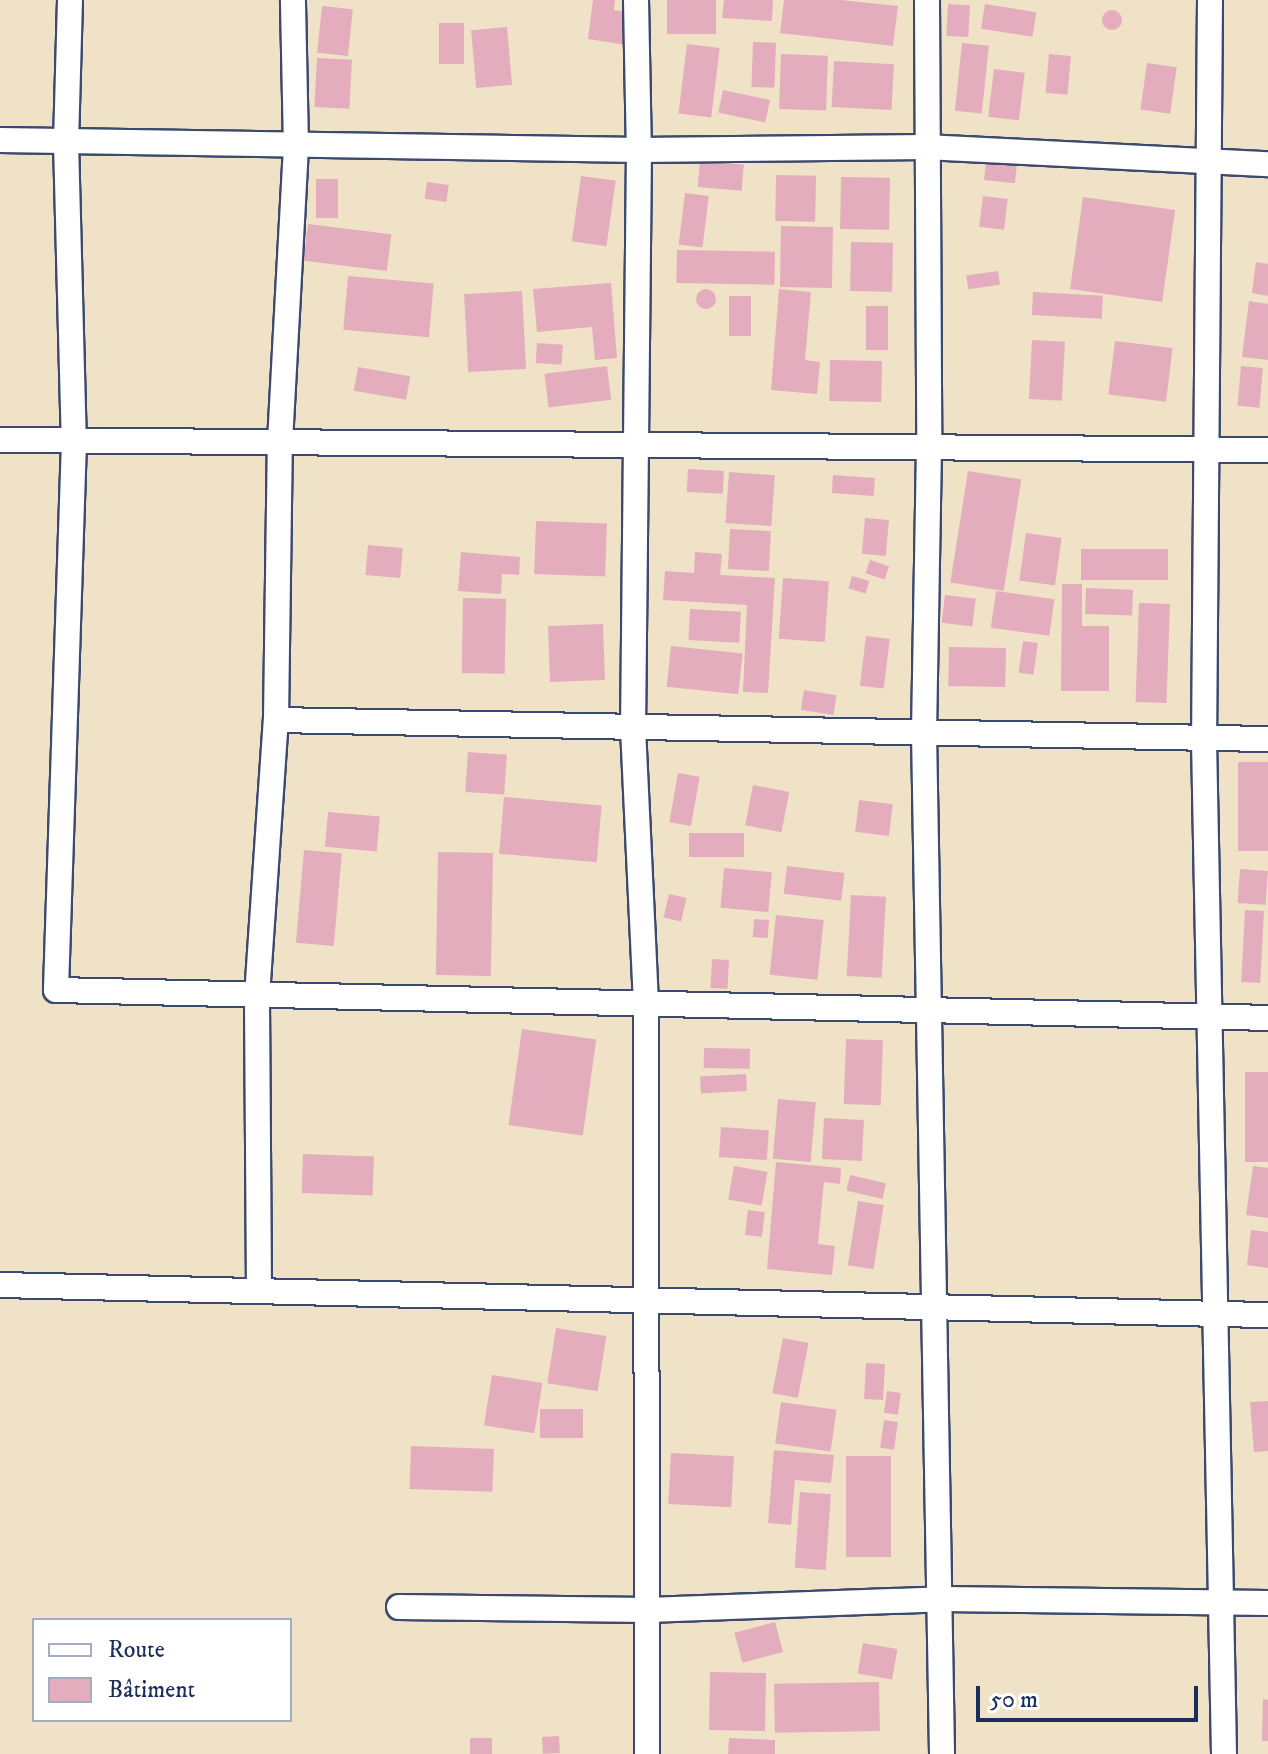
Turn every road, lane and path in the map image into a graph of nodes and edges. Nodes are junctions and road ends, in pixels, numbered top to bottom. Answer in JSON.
{"nodes":[{"id":1,"x":70,"y":0,"type":"edge"},
{"id":2,"x":293,"y":0,"type":"edge"},
{"id":3,"x":636,"y":0,"type":"edge"},
{"id":4,"x":927,"y":0,"type":"edge"},
{"id":5,"x":1210,"y":0,"type":"edge"},
{"id":6,"x":0,"y":140,"type":"edge"},
{"id":7,"x":66,"y":142,"type":"junction"},
{"id":8,"x":296,"y":147,"type":"junction"},
{"id":9,"x":927,"y":147,"type":"junction"},
{"id":10,"x":639,"y":150,"type":"junction"},
{"id":11,"x":1208,"y":160,"type":"junction"},
{"id":12,"x":1268,"y":164,"type":"edge"},
{"id":13,"x":0,"y":440,"type":"edge"},
{"id":14,"x":74,"y":441,"type":"junction"},
{"id":15,"x":280,"y":442,"type":"junction"},
{"id":16,"x":637,"y":445,"type":"junction"},
{"id":17,"x":929,"y":447,"type":"junction"},
{"id":18,"x":1206,"y":449,"type":"junction"},
{"id":19,"x":1268,"y":450,"type":"edge"},
{"id":20,"x":276,"y":720,"type":"junction"},
{"id":21,"x":633,"y":728,"type":"junction"},
{"id":22,"x":924,"y":732,"type":"junction"},
{"id":23,"x":1268,"y":739,"type":"edge"},
{"id":24,"x":1204,"y":740,"type":"junction"},
{"id":25,"x":257,"y":996,"type":"junction"},
{"id":26,"x":646,"y":1005,"type":"junction"},
{"id":27,"x":930,"y":1010,"type":"junction"},
{"id":28,"x":1209,"y":1016,"type":"junction"},
{"id":29,"x":1268,"y":1018,"type":"edge"},
{"id":30,"x":0,"y":1285,"type":"edge"},
{"id":31,"x":259,"y":1289,"type":"junction"},
{"id":32,"x":646,"y":1300,"type":"junction"},
{"id":33,"x":933,"y":1307,"type":"junction"},
{"id":34,"x":1216,"y":1314,"type":"junction"},
{"id":35,"x":1268,"y":1315,"type":"edge"},
{"id":36,"x":942,"y":1599,"type":"junction"},
{"id":37,"x":1221,"y":1601,"type":"junction"},
{"id":38,"x":1268,"y":1603,"type":"edge"},
{"id":39,"x":399,"y":1607,"type":"dead end"},
{"id":40,"x":648,"y":1610,"type":"junction"},
{"id":41,"x":647,"y":1754,"type":"edge"},
{"id":42,"x":942,"y":1754,"type":"edge"},
{"id":43,"x":1224,"y":1754,"type":"edge"}],
"edges":[{"from":1,"to":7,"type":"street"},
{"from":2,"to":8,"type":"street"},
{"from":3,"to":10,"type":"street"},
{"from":4,"to":9,"type":"street"},
{"from":5,"to":11,"type":"street"},
{"from":6,"to":7,"type":"street"},
{"from":7,"to":8,"type":"street"},
{"from":7,"to":14,"type":"street"},
{"from":8,"to":10,"type":"street"},
{"from":8,"to":15,"type":"street"},
{"from":9,"to":10,"type":"street"},
{"from":9,"to":11,"type":"street"},
{"from":9,"to":17,"type":"street"},
{"from":10,"to":16,"type":"street"},
{"from":11,"to":12,"type":"street"},
{"from":11,"to":18,"type":"street"},
{"from":13,"to":14,"type":"street"},
{"from":14,"to":15,"type":"street"},
{"from":14,"to":25,"type":"street"},
{"from":15,"to":16,"type":"street"},
{"from":15,"to":20,"type":"street"},
{"from":16,"to":17,"type":"street"},
{"from":16,"to":21,"type":"street"},
{"from":17,"to":18,"type":"street"},
{"from":17,"to":22,"type":"street"},
{"from":18,"to":19,"type":"street"},
{"from":18,"to":24,"type":"street"},
{"from":20,"to":21,"type":"street"},
{"from":20,"to":25,"type":"street"},
{"from":21,"to":22,"type":"street"},
{"from":21,"to":26,"type":"street"},
{"from":22,"to":24,"type":"street"},
{"from":22,"to":27,"type":"street"},
{"from":23,"to":24,"type":"street"},
{"from":24,"to":28,"type":"street"},
{"from":25,"to":26,"type":"street"},
{"from":25,"to":31,"type":"street"},
{"from":26,"to":27,"type":"street"},
{"from":26,"to":32,"type":"street"},
{"from":27,"to":28,"type":"street"},
{"from":27,"to":33,"type":"street"},
{"from":28,"to":29,"type":"street"},
{"from":28,"to":34,"type":"street"},
{"from":30,"to":31,"type":"street"},
{"from":31,"to":32,"type":"street"},
{"from":32,"to":33,"type":"street"},
{"from":32,"to":40,"type":"street"},
{"from":33,"to":34,"type":"street"},
{"from":33,"to":36,"type":"street"},
{"from":34,"to":35,"type":"street"},
{"from":34,"to":37,"type":"street"},
{"from":36,"to":37,"type":"street"},
{"from":36,"to":40,"type":"street"},
{"from":36,"to":42,"type":"street"},
{"from":37,"to":38,"type":"street"},
{"from":37,"to":43,"type":"street"},
{"from":39,"to":40,"type":"street"},
{"from":40,"to":41,"type":"street"}]}
